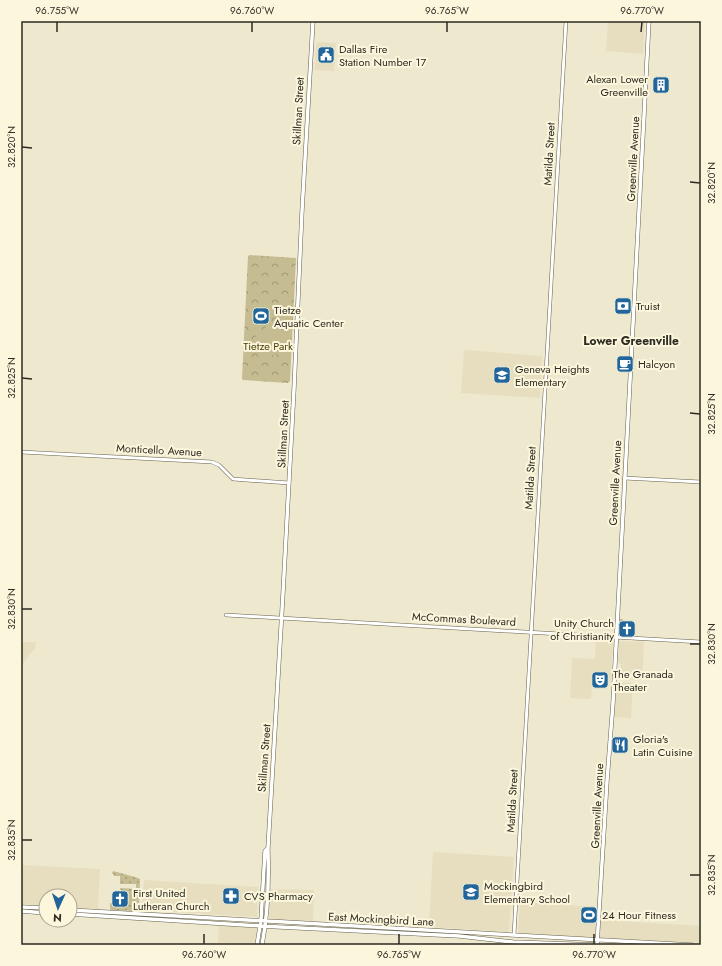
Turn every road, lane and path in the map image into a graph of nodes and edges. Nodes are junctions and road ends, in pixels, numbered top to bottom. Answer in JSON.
{"nodes":[{"id":1,"x":312,"y":21,"type":"edge"},
{"id":2,"x":566,"y":21,"type":"edge"},
{"id":3,"x":649,"y":21,"type":"edge"},
{"id":4,"x":21,"y":452,"type":"edge"},
{"id":5,"x":624,"y":478,"type":"junction"},
{"id":6,"x":701,"y":482,"type":"edge"},
{"id":7,"x":289,"y":483,"type":"junction"},
{"id":8,"x":226,"y":615,"type":"dead end"},
{"id":9,"x":282,"y":618,"type":"junction"},
{"id":10,"x":531,"y":632,"type":"junction"},
{"id":11,"x":616,"y":637,"type":"junction"},
{"id":12,"x":701,"y":642,"type":"edge"},
{"id":13,"x":268,"y":848,"type":"junction"},
{"id":14,"x":21,"y":907,"type":"edge"},
{"id":15,"x":38,"y":908,"type":"edge"},
{"id":16,"x":21,"y":911,"type":"edge"},
{"id":17,"x":78,"y":911,"type":"edge"},
{"id":18,"x":38,"y":912,"type":"edge"},
{"id":19,"x":78,"y":914,"type":"edge"},
{"id":20,"x":185,"y":918,"type":"junction"},
{"id":21,"x":216,"y":920,"type":"junction"},
{"id":22,"x":261,"y":920,"type":"junction"},
{"id":23,"x":266,"y":920,"type":"junction"},
{"id":24,"x":301,"y":922,"type":"junction"},
{"id":25,"x":260,"y":926,"type":"junction"},
{"id":26,"x":265,"y":926,"type":"junction"},
{"id":27,"x":300,"y":928,"type":"junction"},
{"id":28,"x":514,"y":935,"type":"junction"},
{"id":29,"x":598,"y":940,"type":"junction"},
{"id":30,"x":513,"y":943,"type":"edge"},
{"id":31,"x":664,"y":944,"type":"edge"},
{"id":32,"x":257,"y":945,"type":"edge"},
{"id":33,"x":262,"y":945,"type":"edge"},
{"id":34,"x":597,"y":945,"type":"edge"},
{"id":35,"x":692,"y":945,"type":"edge"}],
"edges":[{"from":1,"to":7,"type":"main road","name":"Skillman Street"},
{"from":2,"to":10,"type":"street","name":"Matilda Street"},
{"from":3,"to":5,"type":"main road","name":"Greenville Avenue"},
{"from":4,"to":7,"type":"street","name":"Monticello Avenue"},
{"from":5,"to":6,"type":"street"},
{"from":5,"to":11,"type":"main road","name":"Greenville Avenue"},
{"from":7,"to":9,"type":"main road","name":"Skillman Street"},
{"from":8,"to":9,"type":"street","name":"McCommas Boulevard"},
{"from":9,"to":10,"type":"street","name":"McCommas Boulevard"},
{"from":9,"to":13,"type":"main road","name":"Skillman Street"},
{"from":10,"to":11,"type":"street","name":"McCommas Boulevard"},
{"from":10,"to":28,"type":"street","name":"Matilda Street"},
{"from":11,"to":12,"type":"street","name":"McCommas Boulevard"},
{"from":11,"to":29,"type":"main road","name":"Greenville Avenue"},
{"from":13,"to":22,"type":"main road","name":"Skillman Street"},
{"from":13,"to":23,"type":"main road","name":"Skillman Street"},
{"from":14,"to":15,"type":"main road"},
{"from":16,"to":18,"type":"main road"},
{"from":17,"to":20,"type":"main road","name":"East Mockingbird Lane"},
{"from":19,"to":20,"type":"main road","name":"East Mockingbird Lane"},
{"from":20,"to":21,"type":"main road","name":"East Mockingbird Lane"},
{"from":21,"to":22,"type":"main road","name":"East Mockingbird Lane"},
{"from":21,"to":25,"type":"main road","name":"East Mockingbird Lane"},
{"from":22,"to":23,"type":"main road","name":"East Mockingbird Lane"},
{"from":22,"to":25,"type":"main road","name":"Skillman Street"},
{"from":23,"to":24,"type":"main road","name":"East Mockingbird Lane"},
{"from":23,"to":26,"type":"main road","name":"Skillman Street"},
{"from":24,"to":27,"type":"main road"},
{"from":24,"to":28,"type":"main road","name":"East Mockingbird Lane"},
{"from":25,"to":26,"type":"main road","name":"East Mockingbird Lane"},
{"from":25,"to":32,"type":"main road","name":"Skillman Street"},
{"from":26,"to":27,"type":"main road","name":"East Mockingbird Lane"},
{"from":26,"to":33,"type":"main road","name":"Skillman Street"},
{"from":27,"to":30,"type":"main road","name":"East Mockingbird Lane"},
{"from":28,"to":29,"type":"main road","name":"East Mockingbird Lane"},
{"from":28,"to":30,"type":"main road"},
{"from":29,"to":31,"type":"main road","name":"East Mockingbird Lane"},
{"from":29,"to":34,"type":"main road","name":"Greenville Avenue"},
{"from":30,"to":34,"type":"main road","name":"East Mockingbird Lane"},
{"from":31,"to":35,"type":"main road","name":"East Mockingbird Lane"}]}
